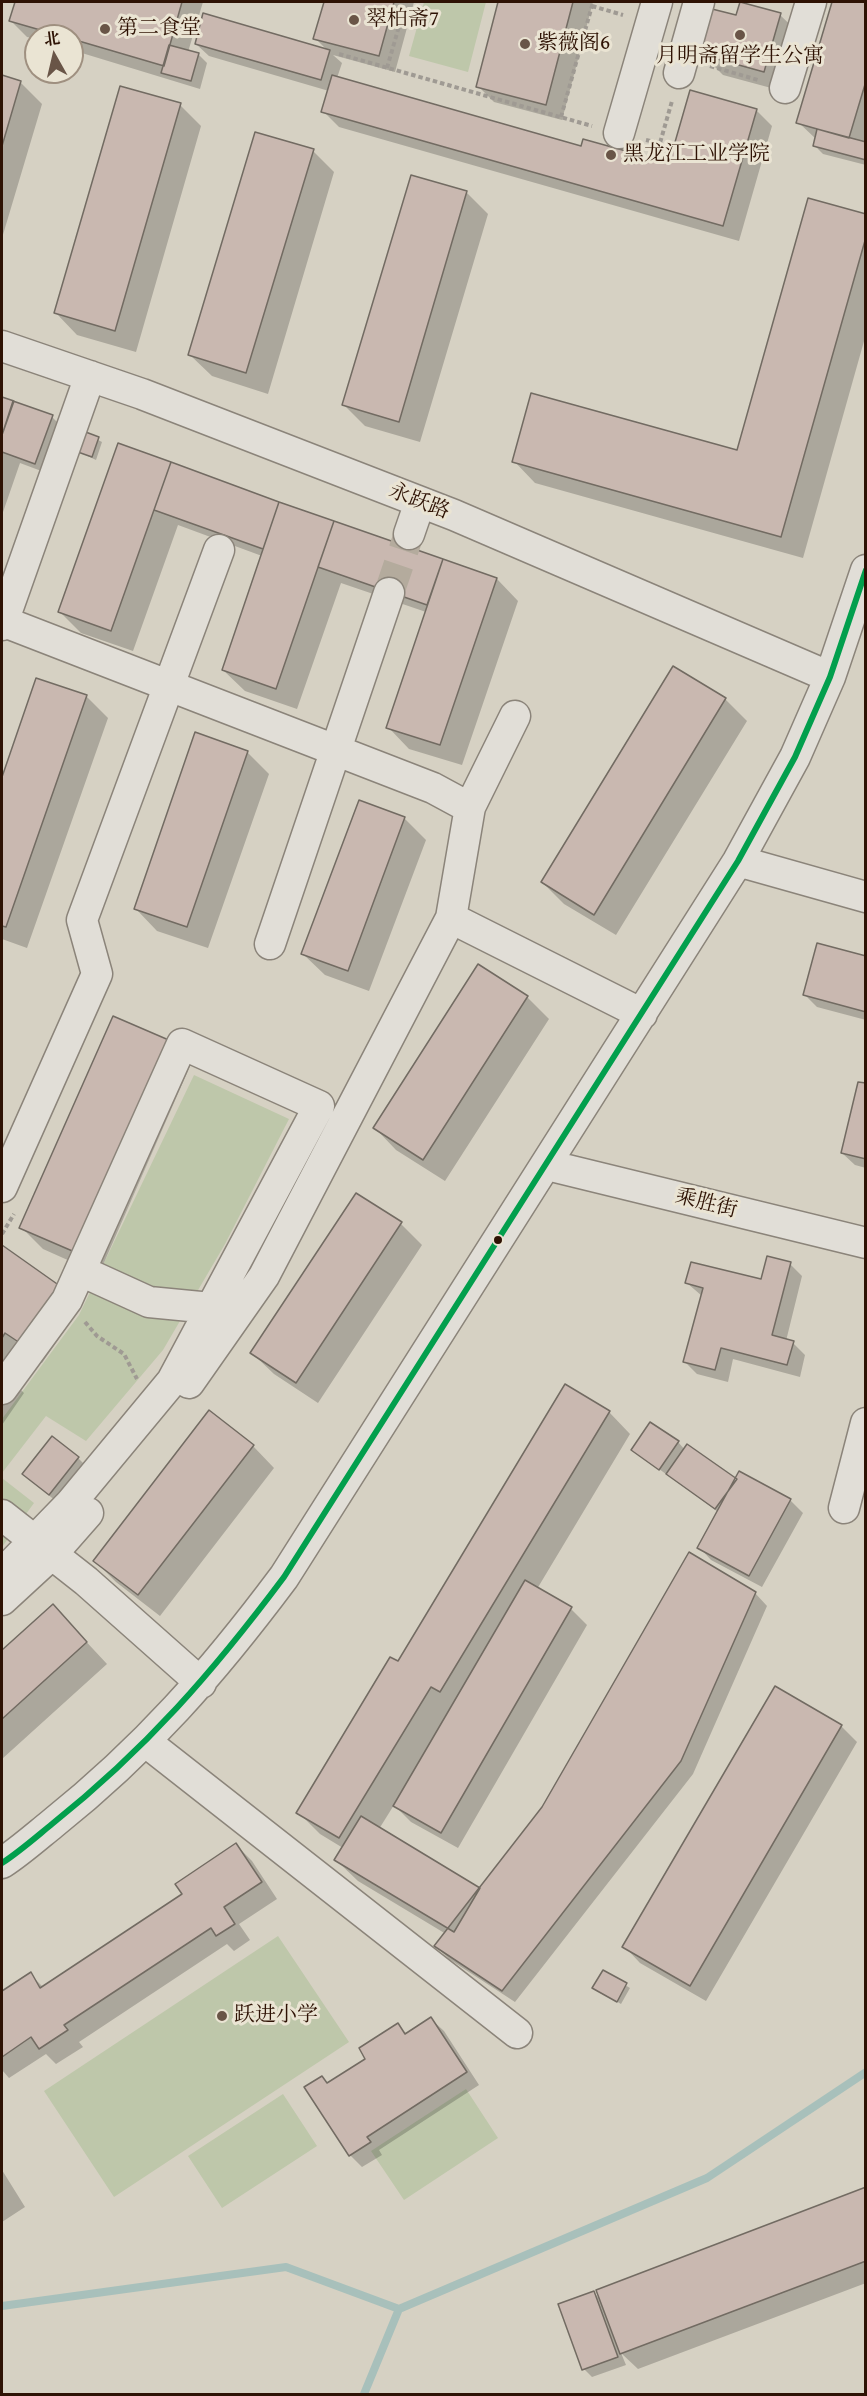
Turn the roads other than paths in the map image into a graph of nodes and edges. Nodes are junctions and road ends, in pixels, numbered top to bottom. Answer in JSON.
{"nodes":[{"id":1,"x":657,"y":2,"type":"edge"},
{"id":2,"x":699,"y":2,"type":"edge"},
{"id":3,"x":811,"y":2,"type":"edge"},
{"id":4,"x":678,"y":77,"type":"road end"},
{"id":5,"x":786,"y":88,"type":"road end"},
{"id":6,"x":619,"y":133,"type":"dead end"},
{"id":7,"x":2,"y":346,"type":"edge"},
{"id":8,"x":90,"y":376,"type":"junction"},
{"id":9,"x":420,"y":502,"type":"junction"},
{"id":10,"x":409,"y":534,"type":"tunnel mouth"},
{"id":11,"x":219,"y":550,"type":"dead end"},
{"id":12,"x":866,"y":570,"type":"edge"},
{"id":13,"x":389,"y":593,"type":"tunnel mouth"},
{"id":14,"x":2,"y":622,"type":"edge"},
{"id":15,"x":830,"y":677,"type":"junction"},
{"id":16,"x":169,"y":686,"type":"junction"},
{"id":17,"x":515,"y":716,"type":"dead end"},
{"id":18,"x":336,"y":751,"type":"junction"},
{"id":19,"x":470,"y":807,"type":"junction"},
{"id":20,"x":738,"y":861,"type":"junction"},
{"id":21,"x":866,"y":897,"type":"edge"},
{"id":22,"x":451,"y":918,"type":"junction"},
{"id":23,"x":270,"y":944,"type":"dead end"},
{"id":24,"x":642,"y":1014,"type":"junction"},
{"id":25,"x":356,"y":1098,"type":"junction"},
{"id":26,"x":318,"y":1106,"type":"junction"},
{"id":27,"x":547,"y":1165,"type":"junction"},
{"id":28,"x":2,"y":1187,"type":"edge"},
{"id":29,"x":866,"y":1243,"type":"edge"},
{"id":30,"x":81,"y":1271,"type":"junction"},
{"id":31,"x":211,"y":1308,"type":"junction"},
{"id":32,"x":2,"y":1389,"type":"edge"},
{"id":33,"x":866,"y":1423,"type":"edge"},
{"id":34,"x":844,"y":1508,"type":"dead end"},
{"id":35,"x":2,"y":1515,"type":"edge"},
{"id":36,"x":44,"y":1547,"type":"junction"},
{"id":37,"x":2,"y":1574,"type":"edge"},
{"id":38,"x":2,"y":1600,"type":"edge"},
{"id":39,"x":201,"y":1683,"type":"junction"},
{"id":40,"x":146,"y":1743,"type":"junction"},
{"id":41,"x":2,"y":1863,"type":"edge"},
{"id":42,"x":517,"y":2033,"type":"dead end"}],
"edges":[{"from":1,"to":6,"type":"street"},
{"from":2,"to":4,"type":"street"},
{"from":3,"to":5,"type":"street"},
{"from":7,"to":8,"type":"street","name":"永跃路"},
{"from":8,"to":9,"type":"street","name":"永跃路"},
{"from":8,"to":14,"type":"street"},
{"from":9,"to":10,"type":"street"},
{"from":9,"to":15,"type":"street","name":"永跃路"},
{"from":11,"to":16,"type":"street"},
{"from":12,"to":15,"type":"street"},
{"from":13,"to":18,"type":"street"},
{"from":14,"to":16,"type":"street"},
{"from":15,"to":20,"type":"street"},
{"from":16,"to":18,"type":"street"},
{"from":16,"to":28,"type":"street"},
{"from":17,"to":19,"type":"street"},
{"from":18,"to":19,"type":"street"},
{"from":18,"to":23,"type":"street"},
{"from":19,"to":22,"type":"street"},
{"from":20,"to":21,"type":"street"},
{"from":20,"to":24,"type":"street"},
{"from":22,"to":24,"type":"street"},
{"from":22,"to":25,"type":"street"},
{"from":24,"to":27,"type":"street"},
{"from":25,"to":26,"type":"street"},
{"from":25,"to":36,"type":"street"},
{"from":26,"to":30,"type":"street"},
{"from":26,"to":31,"type":"street"},
{"from":27,"to":29,"type":"street","name":"乘胜街"},
{"from":27,"to":39,"type":"street"},
{"from":30,"to":31,"type":"street"},
{"from":30,"to":32,"type":"street"},
{"from":31,"to":36,"type":"street"},
{"from":33,"to":34,"type":"street"},
{"from":35,"to":36,"type":"street"},
{"from":36,"to":37,"type":"street"},
{"from":36,"to":38,"type":"street"},
{"from":36,"to":39,"type":"street"},
{"from":39,"to":40,"type":"street"},
{"from":40,"to":41,"type":"street"},
{"from":40,"to":42,"type":"street"}]}
